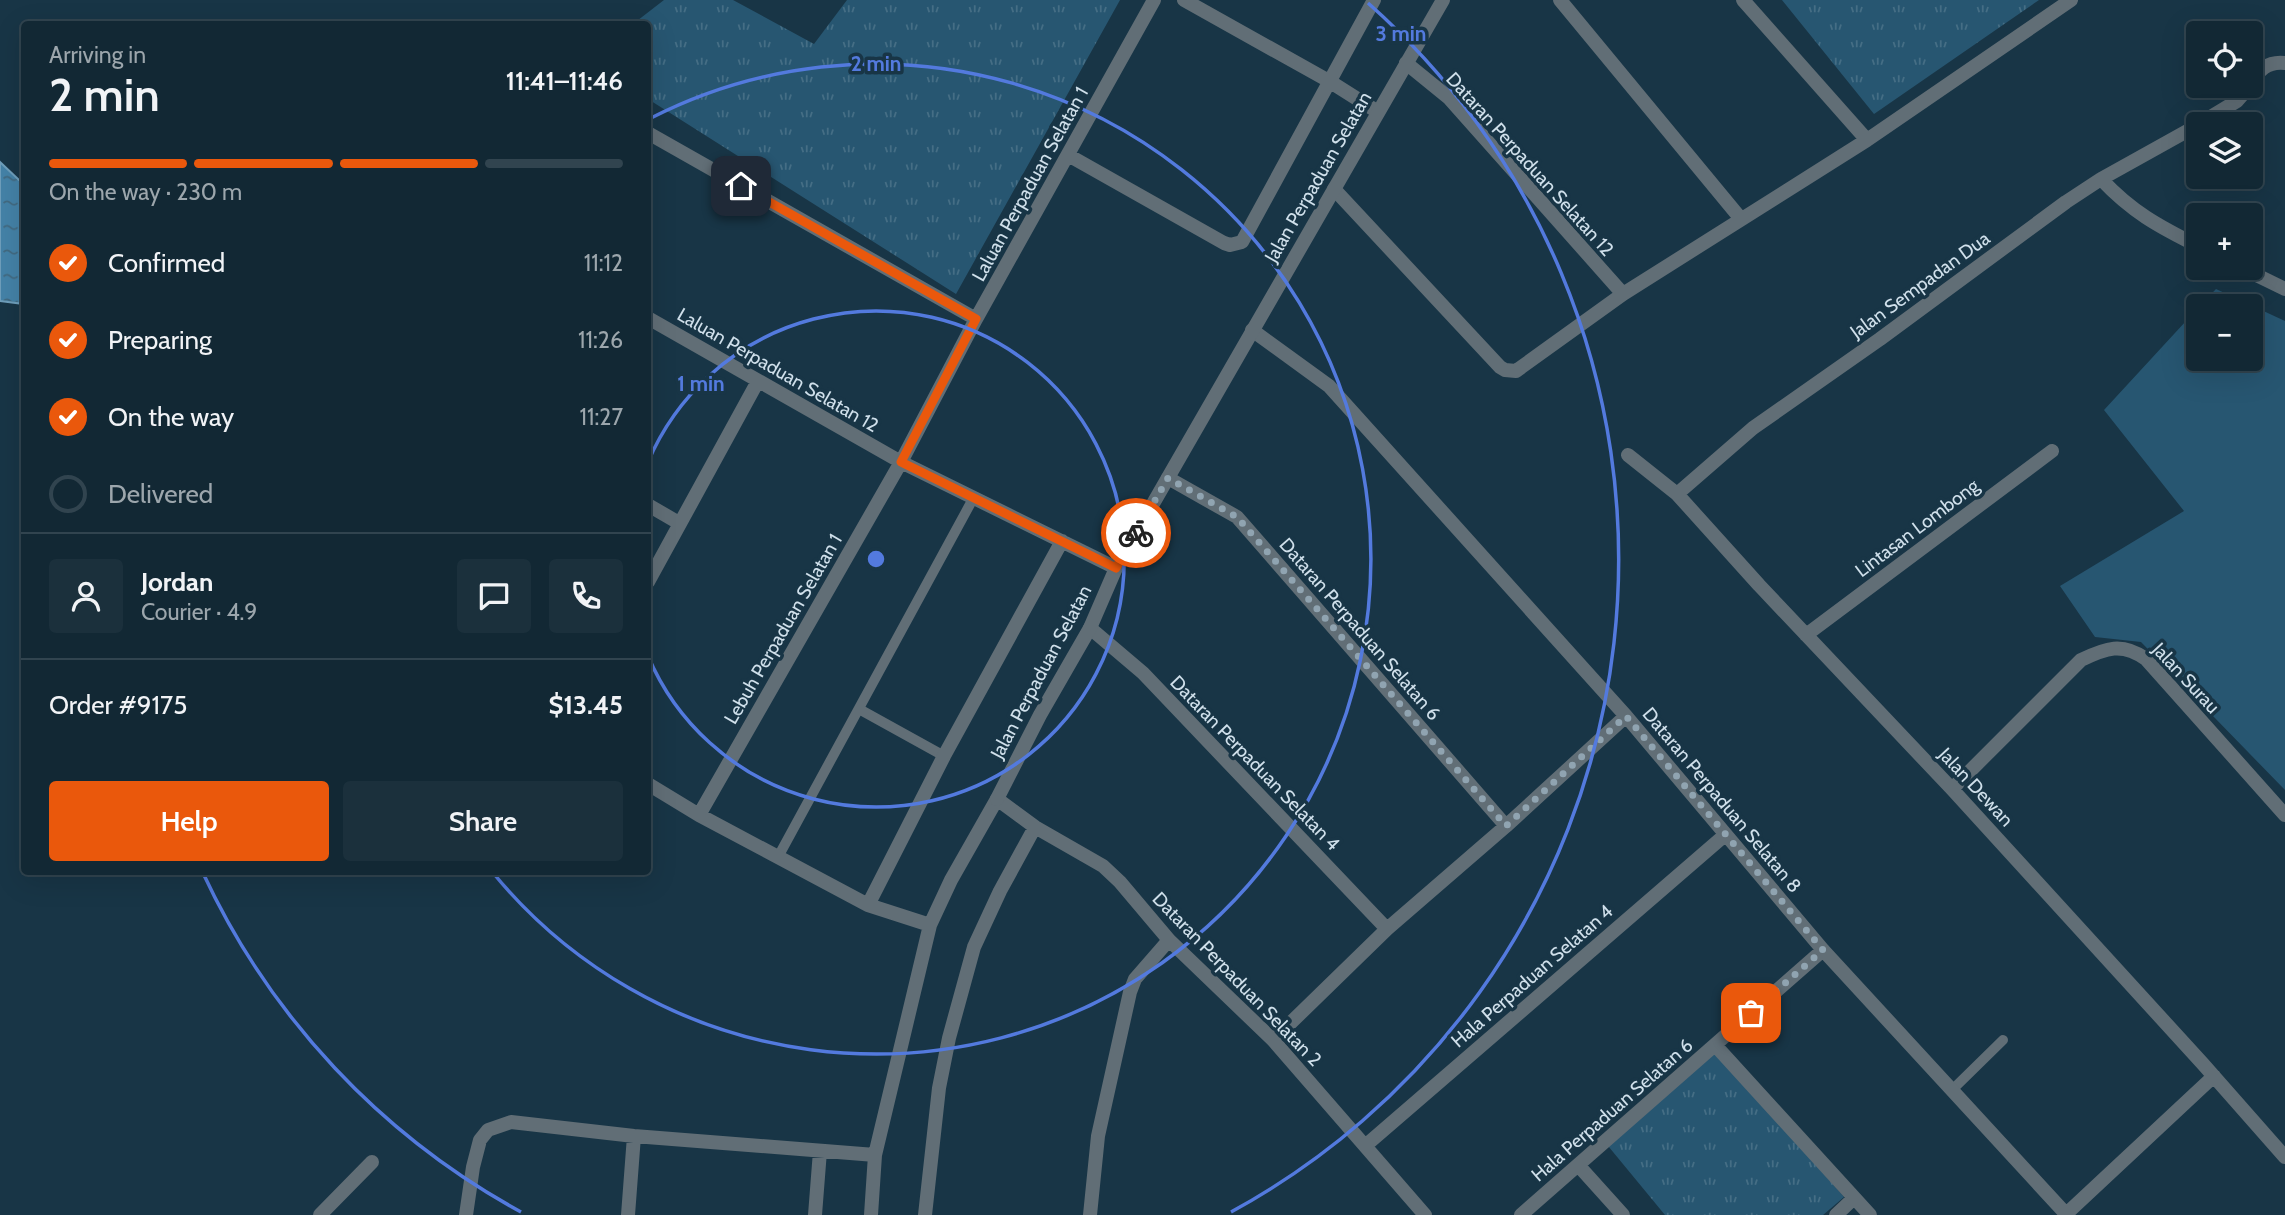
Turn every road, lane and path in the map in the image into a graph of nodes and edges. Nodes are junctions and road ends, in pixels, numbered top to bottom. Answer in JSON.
{"nodes":[{"id":1,"x":1154,"y":0,"type":"edge"},
{"id":2,"x":1184,"y":0,"type":"edge"},
{"id":3,"x":1374,"y":0,"type":"edge"},
{"id":4,"x":1443,"y":0,"type":"edge"},
{"id":5,"x":1560,"y":0,"type":"edge"},
{"id":6,"x":1743,"y":0,"type":"edge"},
{"id":7,"x":2071,"y":0,"type":"edge"},
{"id":8,"x":2282,"y":62,"type":"edge"},
{"id":9,"x":1406,"y":63,"type":"junction"},
{"id":10,"x":2263,"y":68,"type":"edge"},
{"id":11,"x":1329,"y":80,"type":"junction"},
{"id":12,"x":2239,"y":98,"type":"edge"},
{"id":13,"x":1378,"y":112,"type":"junction"},
{"id":14,"x":2220,"y":112,"type":"edge"},
{"id":15,"x":2186,"y":132,"type":"edge"},
{"id":16,"x":651,"y":135,"type":"edge"},
{"id":17,"x":1867,"y":140,"type":"junction"},
{"id":18,"x":1068,"y":155,"type":"junction"},
{"id":19,"x":2101,"y":179,"type":"junction"},
{"id":20,"x":1334,"y":189,"type":"junction"},
{"id":21,"x":1741,"y":219,"type":"junction"},
{"id":22,"x":2186,"y":240,"type":"edge"},
{"id":23,"x":2263,"y":278,"type":"edge"},
{"id":24,"x":2285,"y":289,"type":"edge"},
{"id":25,"x":1623,"y":294,"type":"junction"},
{"id":26,"x":976,"y":319,"type":"junction"},
{"id":27,"x":651,"y":320,"type":"edge"},
{"id":28,"x":1252,"y":330,"type":"junction"},
{"id":29,"x":758,"y":381,"type":"junction"},
{"id":30,"x":2052,"y":452,"type":"dead end"},
{"id":31,"x":1629,"y":455,"type":"dead end"},
{"id":32,"x":901,"y":462,"type":"junction"},
{"id":33,"x":1168,"y":478,"type":"junction"},
{"id":34,"x":1676,"y":494,"type":"junction"},
{"id":35,"x":974,"y":497,"type":"junction"},
{"id":36,"x":651,"y":507,"type":"edge"},
{"id":37,"x":679,"y":523,"type":"junction"},
{"id":38,"x":1062,"y":541,"type":"junction"},
{"id":39,"x":1116,"y":568,"type":"junction"},
{"id":40,"x":651,"y":576,"type":"edge"},
{"id":41,"x":1090,"y":628,"type":"junction"},
{"id":42,"x":1806,"y":635,"type":"junction"},
{"id":43,"x":859,"y":709,"type":"junction"},
{"id":44,"x":1626,"y":716,"type":"junction"},
{"id":45,"x":944,"y":756,"type":"junction"},
{"id":46,"x":651,"y":786,"type":"edge"},
{"id":47,"x":1952,"y":789,"type":"junction"},
{"id":48,"x":997,"y":799,"type":"junction"},
{"id":49,"x":699,"y":815,"type":"junction"},
{"id":50,"x":2285,"y":815,"type":"edge"},
{"id":51,"x":1506,"y":826,"type":"junction"},
{"id":52,"x":1035,"y":827,"type":"junction"},
{"id":53,"x":1725,"y":835,"type":"junction"},
{"id":54,"x":778,"y":857,"type":"junction"},
{"id":55,"x":868,"y":905,"type":"junction"},
{"id":56,"x":930,"y":925,"type":"junction"},
{"id":57,"x":1387,"y":929,"type":"junction"},
{"id":58,"x":1169,"y":940,"type":"junction"},
{"id":59,"x":1823,"y":950,"type":"junction"},
{"id":60,"x":1273,"y":1040,"type":"junction"},
{"id":61,"x":2003,"y":1040,"type":"dead end"},
{"id":62,"x":1715,"y":1045,"type":"junction"},
{"id":63,"x":2214,"y":1076,"type":"junction"},
{"id":64,"x":1952,"y":1090,"type":"junction"},
{"id":65,"x":634,"y":1136,"type":"junction"},
{"id":66,"x":1366,"y":1146,"type":"junction"},
{"id":67,"x":821,"y":1151,"type":"junction"},
{"id":68,"x":875,"y":1155,"type":"junction"},
{"id":69,"x":2285,"y":1157,"type":"edge"},
{"id":70,"x":372,"y":1162,"type":"dead end"},
{"id":71,"x":1578,"y":1165,"type":"junction"},
{"id":72,"x":1854,"y":1198,"type":"junction"},
{"id":73,"x":2066,"y":1214,"type":"edge"},
{"id":74,"x":320,"y":1215,"type":"edge"},
{"id":75,"x":466,"y":1215,"type":"edge"},
{"id":76,"x":628,"y":1215,"type":"edge"},
{"id":77,"x":816,"y":1215,"type":"edge"},
{"id":78,"x":871,"y":1215,"type":"edge"},
{"id":79,"x":925,"y":1215,"type":"edge"},
{"id":80,"x":1090,"y":1215,"type":"edge"},
{"id":81,"x":1425,"y":1215,"type":"edge"},
{"id":82,"x":1521,"y":1215,"type":"edge"},
{"id":83,"x":1623,"y":1215,"type":"edge"},
{"id":84,"x":1836,"y":1215,"type":"edge"},
{"id":85,"x":1870,"y":1215,"type":"edge"}],
"edges":[{"from":1,"to":18,"type":"street","name":"Laluan Perpaduan Selatan 1"},
{"from":2,"to":11,"type":"street"},
{"from":3,"to":11,"type":"street"},
{"from":4,"to":9,"type":"street","name":"Jalan Perpaduan Selatan"},
{"from":5,"to":21,"type":"street"},
{"from":6,"to":17,"type":"street"},
{"from":7,"to":17,"type":"street"},
{"from":8,"to":10,"type":"street","name":"Jalan Sempadan Dua"},
{"from":9,"to":13,"type":"street","name":"Jalan Perpaduan Selatan"},
{"from":9,"to":25,"type":"street","name":"Dataran Perpaduan Selatan 12"},
{"from":11,"to":13,"type":"street"},
{"from":11,"to":18,"type":"street"},
{"from":12,"to":14,"type":"street","name":"Jalan Sempadan Dua"},
{"from":13,"to":20,"type":"street","name":"Jalan Perpaduan Selatan"},
{"from":15,"to":19,"type":"street","name":"Jalan Sempadan Dua"},
{"from":16,"to":26,"type":"street"},
{"from":17,"to":21,"type":"street"},
{"from":18,"to":26,"type":"street","name":"Laluan Perpaduan Selatan 1"},
{"from":19,"to":22,"type":"street"},
{"from":19,"to":34,"type":"street","name":"Jalan Sempadan Dua"},
{"from":20,"to":25,"type":"street"},
{"from":20,"to":28,"type":"street","name":"Jalan Perpaduan Selatan"},
{"from":21,"to":25,"type":"street"},
{"from":23,"to":24,"type":"street"},
{"from":26,"to":32,"type":"street","name":"Laluan Perpaduan Selatan 1"},
{"from":27,"to":29,"type":"street","name":"Laluan Perpaduan Selatan 12"},
{"from":28,"to":33,"type":"street","name":"Jalan Perpaduan Selatan"},
{"from":28,"to":44,"type":"street","name":"Dataran Perpaduan Selatan 8"},
{"from":29,"to":32,"type":"street","name":"Laluan Perpaduan Selatan 12"},
{"from":29,"to":37,"type":"street"},
{"from":30,"to":42,"type":"street","name":"Lintasan Lombong"},
{"from":31,"to":34,"type":"street","name":"Jalan Dewan"},
{"from":32,"to":35,"type":"street","name":"Laluan Perpaduan Selatan 12"},
{"from":32,"to":49,"type":"street","name":"Lebuh Perpaduan Selatan 1"},
{"from":33,"to":39,"type":"street","name":"Jalan Perpaduan Selatan"},
{"from":33,"to":51,"type":"street","name":"Dataran Perpaduan Selatan 6"},
{"from":34,"to":42,"type":"street","name":"Jalan Dewan"},
{"from":35,"to":38,"type":"street","name":"Laluan Perpaduan Selatan 12"},
{"from":35,"to":43,"type":"lane"},
{"from":36,"to":37,"type":"street"},
{"from":37,"to":40,"type":"street"},
{"from":38,"to":39,"type":"street","name":"Laluan Perpaduan Selatan 12"},
{"from":38,"to":45,"type":"street"},
{"from":39,"to":41,"type":"street","name":"Jalan Perpaduan Selatan"},
{"from":41,"to":48,"type":"street","name":"Jalan Perpaduan Selatan"},
{"from":41,"to":57,"type":"street","name":"Dataran Perpaduan Selatan 4"},
{"from":42,"to":47,"type":"street","name":"Jalan Dewan"},
{"from":43,"to":45,"type":"lane"},
{"from":43,"to":54,"type":"lane"},
{"from":44,"to":51,"type":"street"},
{"from":44,"to":53,"type":"street","name":"Dataran Perpaduan Selatan 8"},
{"from":45,"to":55,"type":"street"},
{"from":46,"to":49,"type":"street"},
{"from":47,"to":50,"type":"street","name":"Jalan Surau"},
{"from":47,"to":63,"type":"street","name":"Jalan Dewan"},
{"from":48,"to":52,"type":"street","name":"Dataran Perpaduan Selatan 2"},
{"from":48,"to":56,"type":"street","name":"Jalan Perpaduan Selatan"},
{"from":49,"to":54,"type":"street"},
{"from":51,"to":57,"type":"street"},
{"from":52,"to":58,"type":"street","name":"Dataran Perpaduan Selatan 2"},
{"from":52,"to":79,"type":"street"},
{"from":53,"to":59,"type":"street","name":"Dataran Perpaduan Selatan 8"},
{"from":53,"to":66,"type":"street","name":"Hala Perpaduan Selatan 4"},
{"from":54,"to":55,"type":"street"},
{"from":55,"to":56,"type":"street"},
{"from":56,"to":68,"type":"street","name":"Jalan Perpaduan Selatan"},
{"from":57,"to":60,"type":"street"},
{"from":58,"to":60,"type":"street","name":"Dataran Perpaduan Selatan 2"},
{"from":58,"to":80,"type":"street"},
{"from":59,"to":62,"type":"street","name":"Hala Perpaduan Selatan 6"},
{"from":59,"to":64,"type":"street","name":"Dataran Perpaduan Selatan 8"},
{"from":60,"to":66,"type":"street","name":"Dataran Perpaduan Selatan 2"},
{"from":61,"to":64,"type":"lane"},
{"from":62,"to":71,"type":"street","name":"Hala Perpaduan Selatan 6"},
{"from":62,"to":72,"type":"street"},
{"from":63,"to":69,"type":"street","name":"Jalan Dewan"},
{"from":63,"to":73,"type":"street"},
{"from":64,"to":73,"type":"street","name":"Dataran Perpaduan Selatan 8"},
{"from":65,"to":67,"type":"street"},
{"from":65,"to":75,"type":"street"},
{"from":65,"to":76,"type":"street"},
{"from":66,"to":81,"type":"street","name":"Dataran Perpaduan Selatan 2"},
{"from":67,"to":68,"type":"street"},
{"from":67,"to":77,"type":"street"},
{"from":68,"to":78,"type":"street","name":"Jalan Perpaduan Selatan"},
{"from":70,"to":74,"type":"street"},
{"from":71,"to":82,"type":"street","name":"Hala Perpaduan Selatan 6"},
{"from":71,"to":83,"type":"street"},
{"from":72,"to":84,"type":"street"},
{"from":72,"to":85,"type":"street"}]}
